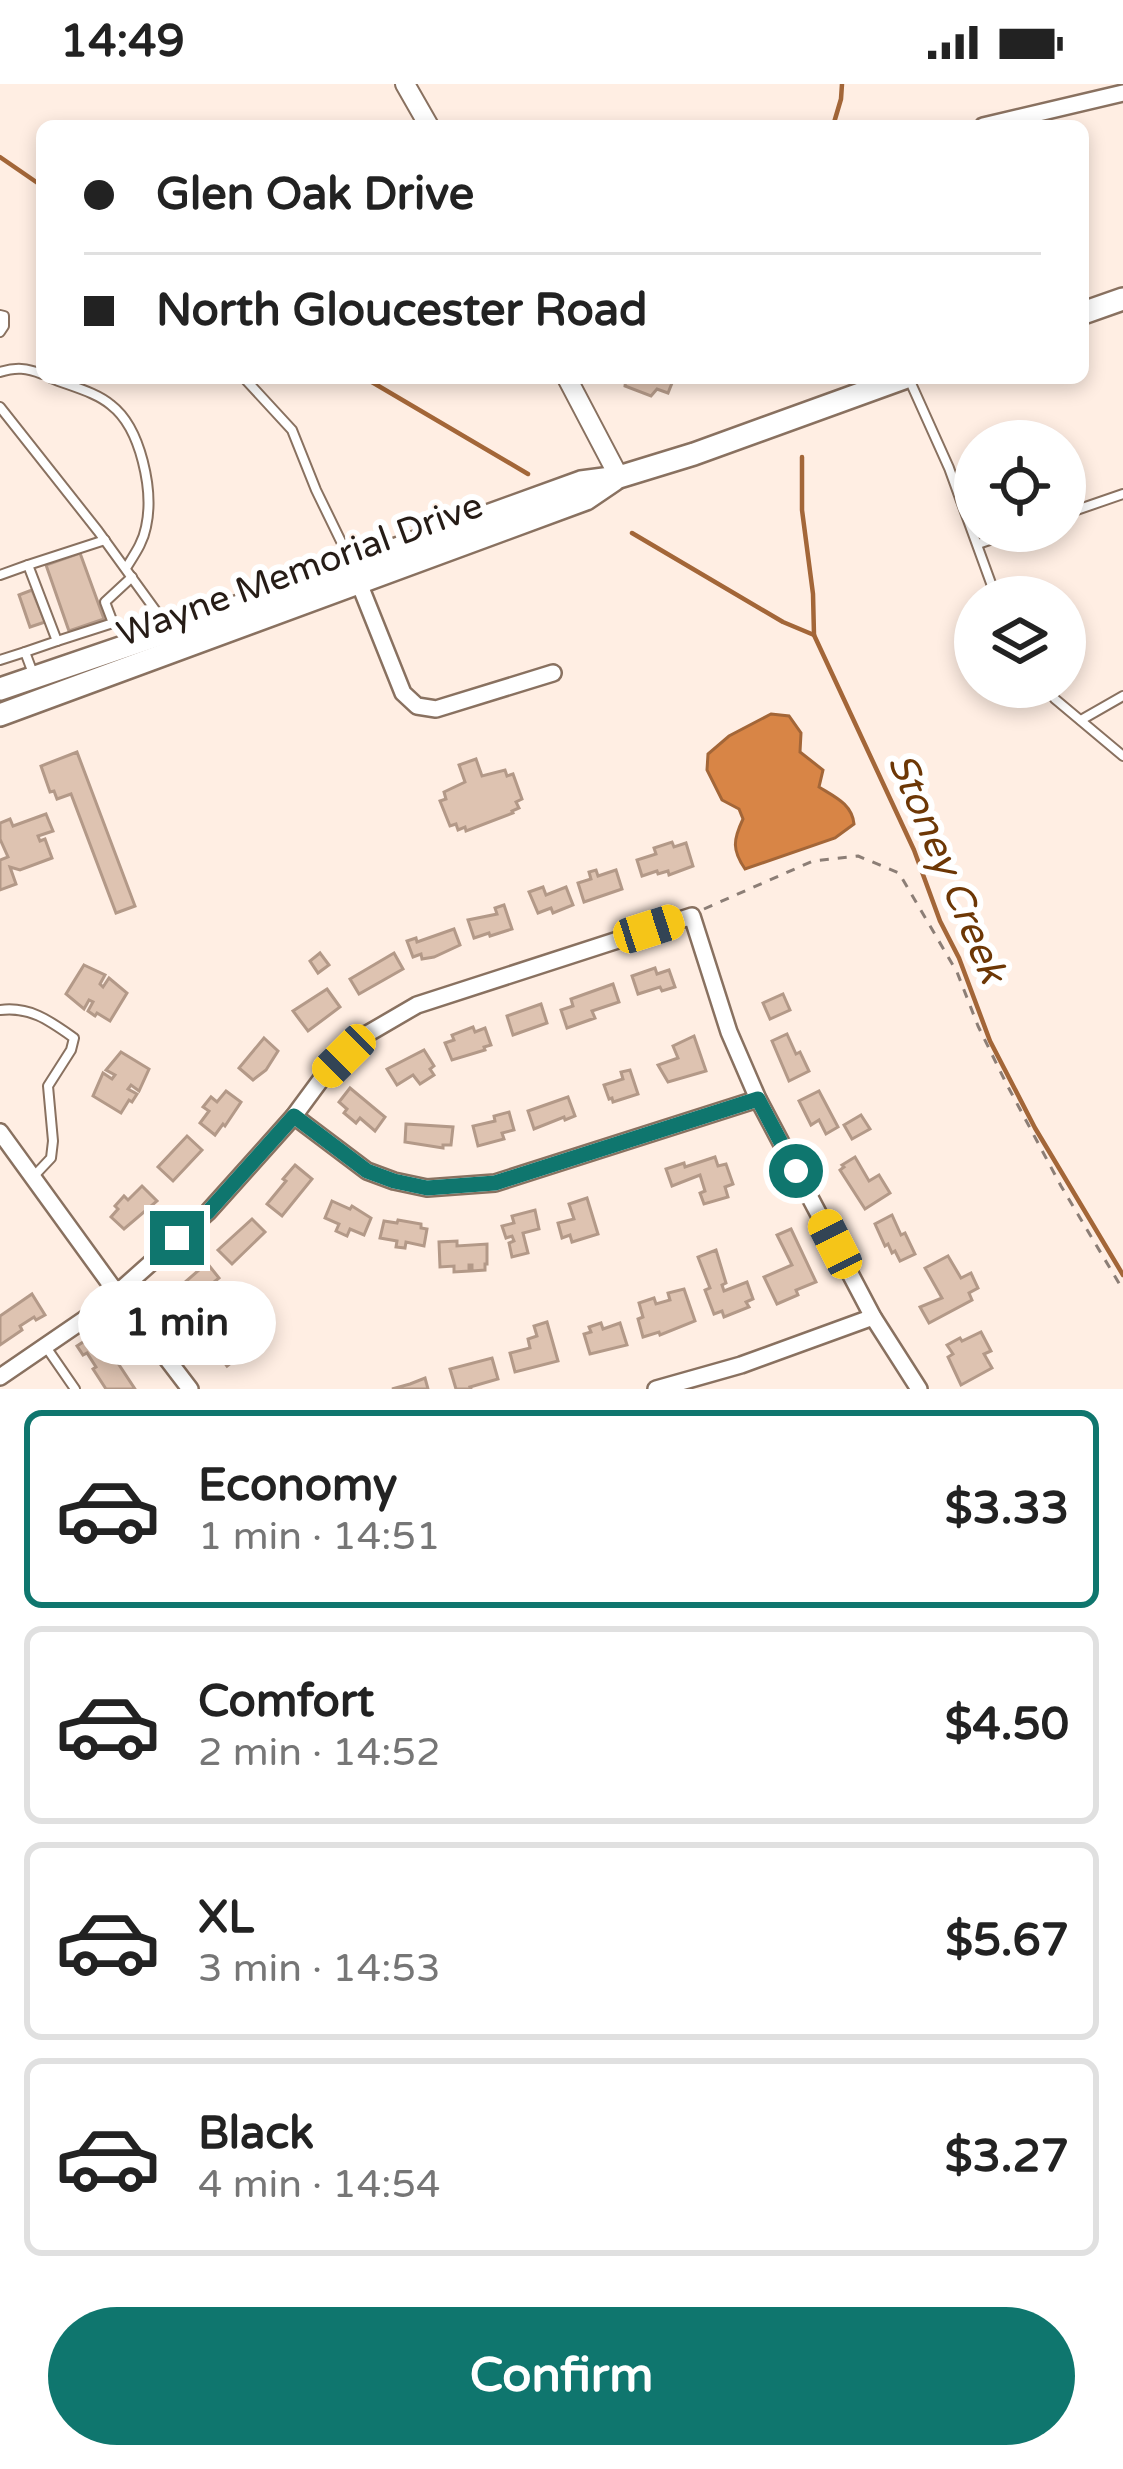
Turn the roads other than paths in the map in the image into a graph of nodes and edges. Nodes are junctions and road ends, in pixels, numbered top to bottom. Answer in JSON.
{"nodes":[{"id":1,"x":406,"y":84,"type":"edge"},
{"id":2,"x":1123,"y":93,"type":"edge"},
{"id":3,"x":426,"y":120,"type":"edge"},
{"id":4,"x":1008,"y":120,"type":"edge"},
{"id":5,"x":1123,"y":299,"type":"edge"},
{"id":6,"x":1089,"y":311,"type":"edge"},
{"id":7,"x":0,"y":315,"type":"edge"},
{"id":8,"x":0,"y":332,"type":"edge"},
{"id":9,"x":36,"y":371,"type":"edge"},
{"id":10,"x":0,"y":372,"type":"edge"},
{"id":11,"x":65,"y":384,"type":"edge"},
{"id":12,"x":250,"y":384,"type":"edge"},
{"id":13,"x":570,"y":384,"type":"edge"},
{"id":14,"x":889,"y":384,"type":"edge"},
{"id":15,"x":909,"y":384,"type":"edge"},
{"id":16,"x":0,"y":407,"type":"edge"},
{"id":17,"x":619,"y":477,"type":"junction"},
{"id":18,"x":954,"y":479,"type":"edge"},
{"id":19,"x":1123,"y":494,"type":"edge"},
{"id":20,"x":1086,"y":507,"type":"edge"},
{"id":21,"x":105,"y":539,"type":"junction"},
{"id":22,"x":28,"y":565,"type":"junction"},
{"id":23,"x":129,"y":573,"type":"junction"},
{"id":24,"x":356,"y":574,"type":"junction"},
{"id":25,"x":0,"y":575,"type":"edge"},
{"id":26,"x":113,"y":623,"type":"junction"},
{"id":27,"x":170,"y":631,"type":"junction"},
{"id":28,"x":57,"y":641,"type":"junction"},
{"id":29,"x":120,"y":648,"type":"junction"},
{"id":30,"x":25,"y":652,"type":"junction"},
{"id":31,"x":0,"y":659,"type":"edge"},
{"id":32,"x":553,"y":673,"type":"dead end"},
{"id":33,"x":34,"y":677,"type":"junction"},
{"id":34,"x":0,"y":689,"type":"edge"},
{"id":35,"x":1123,"y":695,"type":"edge"},
{"id":36,"x":1066,"y":708,"type":"edge"},
{"id":37,"x":0,"y":715,"type":"edge"},
{"id":38,"x":1081,"y":720,"type":"junction"},
{"id":39,"x":1123,"y":756,"type":"edge"},
{"id":40,"x":0,"y":1010,"type":"edge"},
{"id":41,"x":758,"y":1099,"type":"junction"},
{"id":42,"x":294,"y":1116,"type":"junction"},
{"id":43,"x":0,"y":1132,"type":"edge"},
{"id":44,"x":32,"y":1177,"type":"junction"},
{"id":45,"x":116,"y":1292,"type":"junction"},
{"id":46,"x":873,"y":1317,"type":"junction"},
{"id":47,"x":46,"y":1346,"type":"junction"},
{"id":48,"x":0,"y":1377,"type":"edge"},
{"id":49,"x":75,"y":1389,"type":"edge"},
{"id":50,"x":190,"y":1389,"type":"edge"},
{"id":51,"x":656,"y":1389,"type":"edge"},
{"id":52,"x":919,"y":1389,"type":"edge"}],
"edges":[{"from":1,"to":3,"type":"street"},
{"from":2,"to":4,"type":"street"},
{"from":5,"to":6,"type":"main road"},
{"from":7,"to":8,"type":"lane"},
{"from":9,"to":10,"type":"lane"},
{"from":11,"to":23,"type":"lane"},
{"from":12,"to":24,"type":"lane"},
{"from":13,"to":17,"type":"street"},
{"from":14,"to":17,"type":"main road","name":"Wayne Memorial Drive"},
{"from":15,"to":18,"type":"lane"},
{"from":16,"to":21,"type":"lane"},
{"from":17,"to":24,"type":"main road","name":"Wayne Memorial Drive"},
{"from":19,"to":20,"type":"lane"},
{"from":21,"to":22,"type":"lane"},
{"from":21,"to":23,"type":"lane"},
{"from":22,"to":25,"type":"lane"},
{"from":22,"to":28,"type":"lane"},
{"from":23,"to":26,"type":"lane"},
{"from":23,"to":27,"type":"lane"},
{"from":24,"to":27,"type":"main road","name":"Wayne Memorial Drive"},
{"from":24,"to":32,"type":"street"},
{"from":24,"to":37,"type":"main road","name":"Wayne Memorial Drive"},
{"from":26,"to":28,"type":"lane"},
{"from":26,"to":29,"type":"lane"},
{"from":27,"to":29,"type":"main road","name":"Wayne Memorial Drive"},
{"from":28,"to":30,"type":"lane"},
{"from":29,"to":33,"type":"main road","name":"Wayne Memorial Drive"},
{"from":30,"to":31,"type":"lane"},
{"from":30,"to":33,"type":"lane"},
{"from":33,"to":34,"type":"main road","name":"Wayne Memorial Drive"},
{"from":35,"to":38,"type":"lane"},
{"from":36,"to":38,"type":"lane"},
{"from":38,"to":39,"type":"lane"},
{"from":40,"to":44,"type":"lane"},
{"from":41,"to":42,"type":"street"},
{"from":41,"to":42,"type":"street"},
{"from":41,"to":46,"type":"street"},
{"from":42,"to":45,"type":"street"},
{"from":43,"to":44,"type":"street"},
{"from":44,"to":45,"type":"street"},
{"from":45,"to":47,"type":"street"},
{"from":45,"to":50,"type":"street"},
{"from":46,"to":51,"type":"street"},
{"from":46,"to":52,"type":"street"},
{"from":47,"to":48,"type":"street"},
{"from":47,"to":49,"type":"lane"}]}
